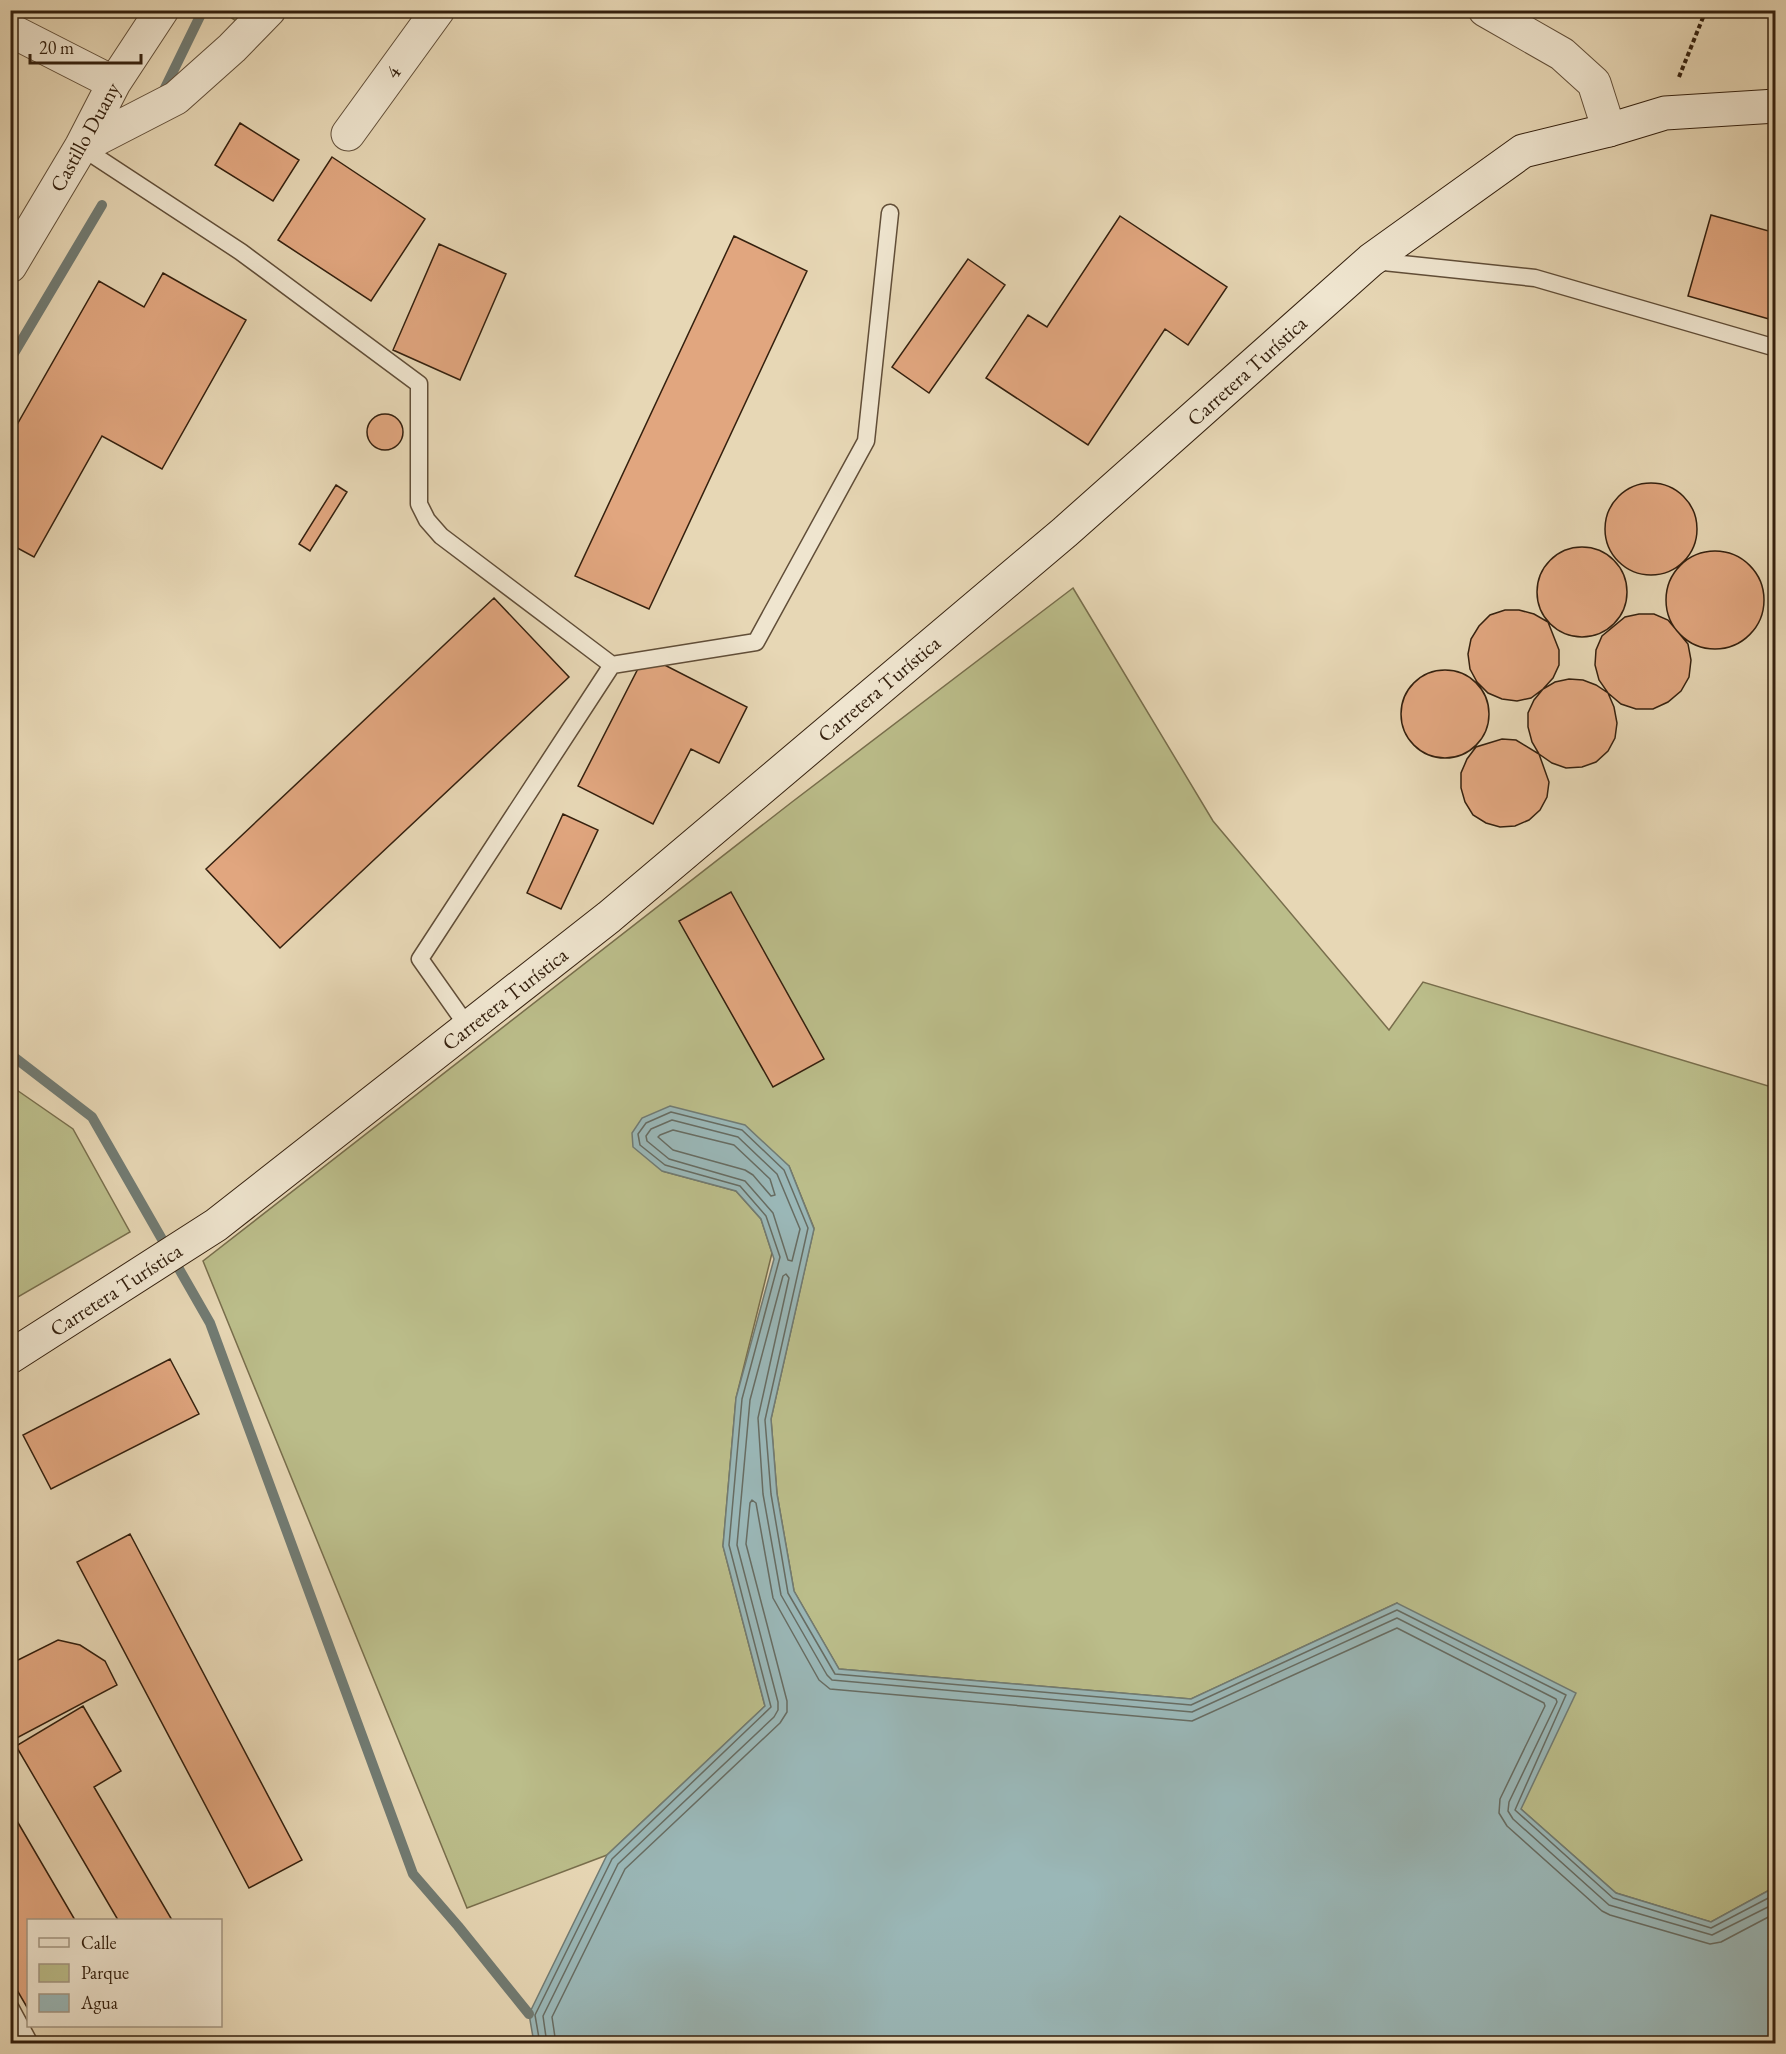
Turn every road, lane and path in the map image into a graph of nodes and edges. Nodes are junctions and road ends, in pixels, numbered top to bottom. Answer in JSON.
{"nodes":[{"id":1,"x":162,"y":10,"type":"edge"},
{"id":2,"x":269,"y":10,"type":"edge"},
{"id":3,"x":438,"y":10,"type":"edge"},
{"id":4,"x":1485,"y":10,"type":"edge"},
{"id":5,"x":1706,"y":10,"type":"edge"},
{"id":6,"x":10,"y":30,"type":"edge"},
{"id":7,"x":114,"y":83,"type":"junction"},
{"id":8,"x":1776,"y":106,"type":"edge"},
{"id":9,"x":1665,"y":113,"type":"junction"},
{"id":10,"x":1610,"y":130,"type":"junction"},
{"id":11,"x":348,"y":134,"type":"dead end"},
{"id":12,"x":81,"y":147,"type":"junction"},
{"id":13,"x":890,"y":213,"type":"dead end"},
{"id":14,"x":1371,"y":260,"type":"junction"},
{"id":15,"x":10,"y":266,"type":"edge"},
{"id":16,"x":1776,"y":348,"type":"edge"},
{"id":17,"x":612,"y":666,"type":"junction"},
{"id":18,"x":468,"y":1027,"type":"junction"},
{"id":19,"x":10,"y":1357,"type":"edge"},
{"id":20,"x":10,"y":2007,"type":"edge"},
{"id":21,"x":30,"y":2043,"type":"edge"}],
"edges":[{"from":1,"to":7,"type":"main road","name":"Castillo Duany"},
{"from":2,"to":12,"type":"main road"},
{"from":3,"to":11,"type":"main road","name":"4"},
{"from":4,"to":10,"type":"main road"},
{"from":5,"to":9,"type":"path"},
{"from":6,"to":7,"type":"main road"},
{"from":7,"to":12,"type":"main road","name":"Castillo Duany"},
{"from":8,"to":9,"type":"main road","name":"Carretera Turística"},
{"from":9,"to":10,"type":"main road","name":"Carretera Turística"},
{"from":10,"to":14,"type":"main road","name":"Carretera Turística"},
{"from":12,"to":15,"type":"main road","name":"Castillo Duany"},
{"from":12,"to":17,"type":"lane"},
{"from":13,"to":17,"type":"lane"},
{"from":14,"to":16,"type":"lane"},
{"from":14,"to":18,"type":"main road","name":"Carretera Turística"},
{"from":17,"to":18,"type":"lane"},
{"from":18,"to":19,"type":"main road","name":"Carretera Turística"},
{"from":20,"to":21,"type":"lane"}]}
